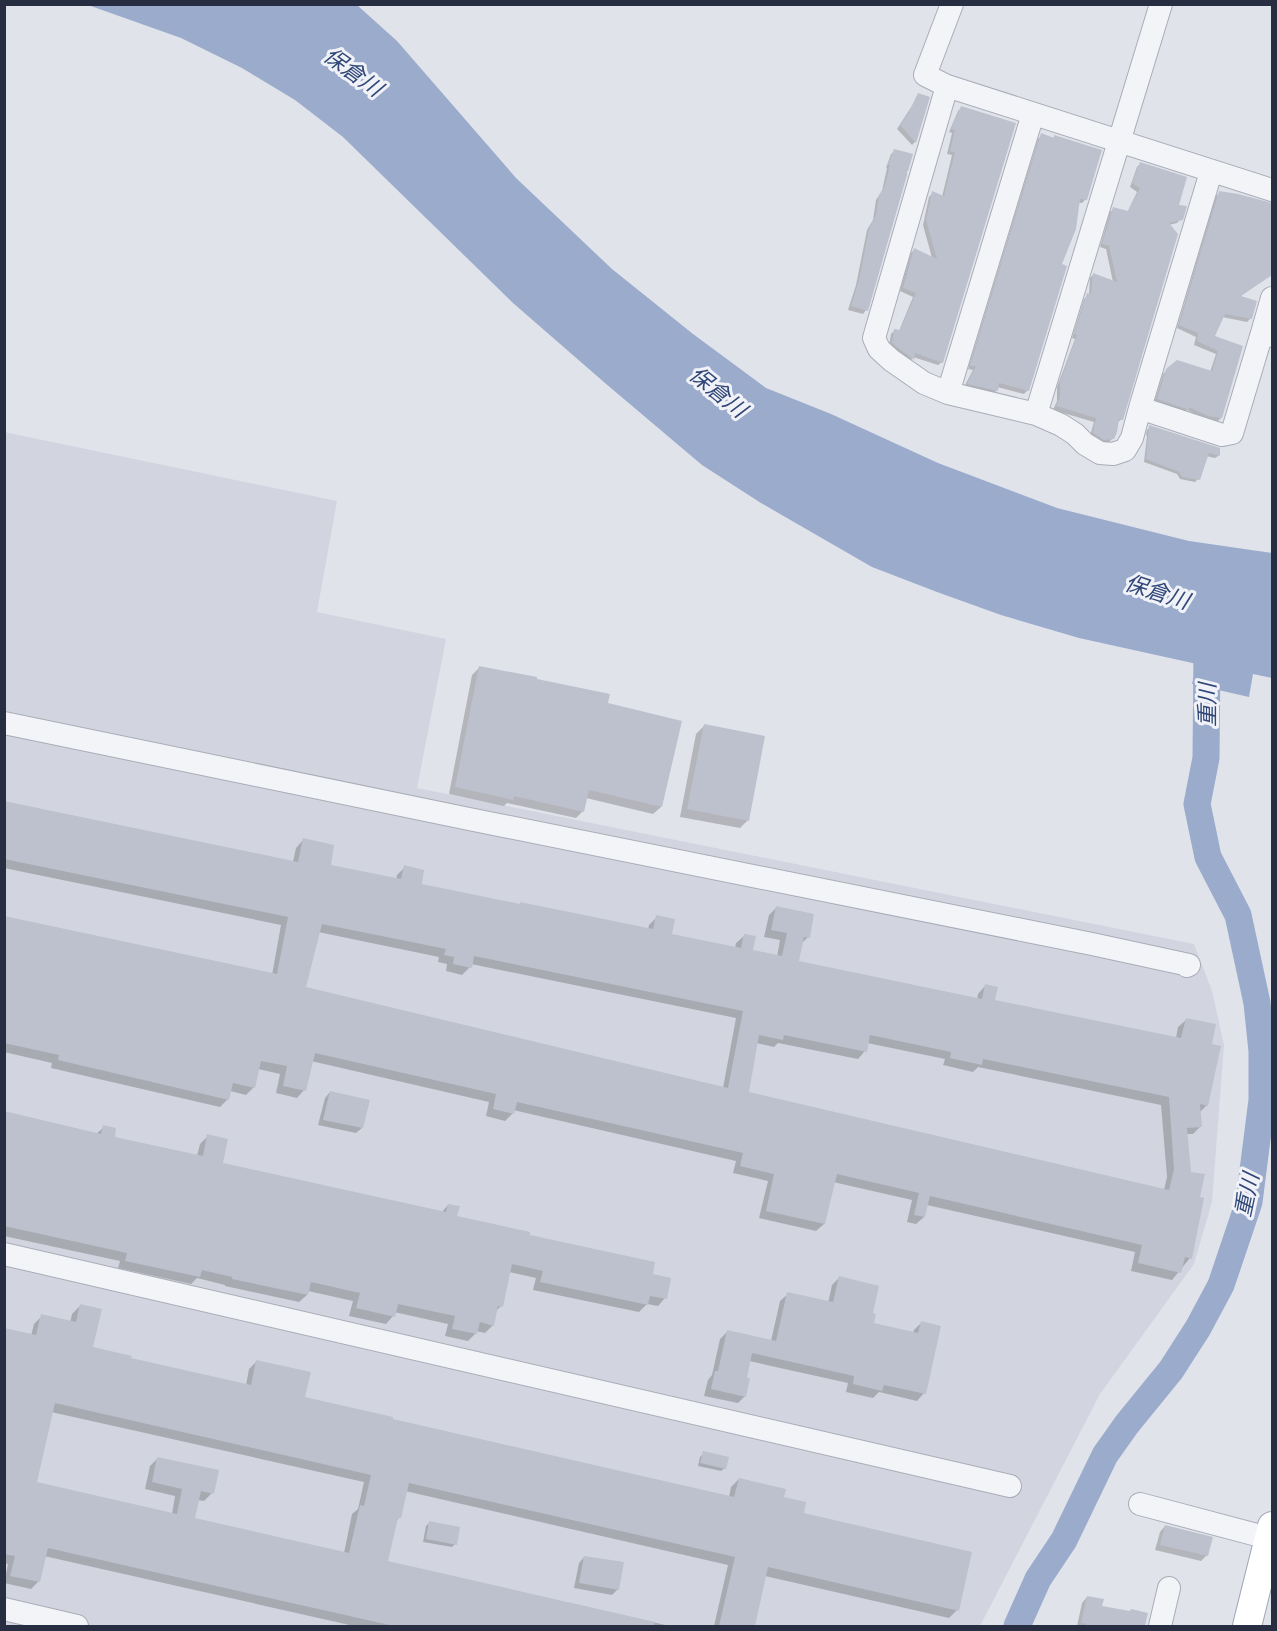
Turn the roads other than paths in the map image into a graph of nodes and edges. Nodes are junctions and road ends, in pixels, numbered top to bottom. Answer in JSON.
{"nodes":[{"id":1,"x":952,"y":4,"type":"edge"},
{"id":2,"x":1161,"y":4,"type":"edge"},
{"id":3,"x":947,"y":86,"type":"junction"},
{"id":4,"x":1034,"y":114,"type":"junction"},
{"id":5,"x":1119,"y":141,"type":"junction"},
{"id":6,"x":1211,"y":172,"type":"junction"},
{"id":7,"x":1272,"y":190,"type":"edge"},
{"id":8,"x":1272,"y":298,"type":"edge"},
{"id":9,"x":1267,"y":335,"type":"edge"},
{"id":10,"x":948,"y":393,"type":"junction"},
{"id":11,"x":1140,"y":408,"type":"junction"},
{"id":12,"x":1036,"y":414,"type":"junction"},
{"id":13,"x":4,"y":723,"type":"edge"},
{"id":14,"x":1187,"y":966,"type":"dead end"},
{"id":15,"x":4,"y":1254,"type":"edge"},
{"id":16,"x":1010,"y":1486,"type":"dead end"},
{"id":17,"x":1140,"y":1504,"type":"dead end"},
{"id":18,"x":1271,"y":1534,"type":"edge"},
{"id":19,"x":1169,"y":1588,"type":"dead end"},
{"id":20,"x":4,"y":1609,"type":"edge"},
{"id":21,"x":76,"y":1626,"type":"edge"},
{"id":22,"x":1160,"y":1626,"type":"edge"},
{"id":23,"x":1247,"y":1626,"type":"edge"}],
"edges":[{"from":1,"to":3,"type":"street"},
{"from":2,"to":5,"type":"street"},
{"from":3,"to":4,"type":"street"},
{"from":3,"to":10,"type":"street"},
{"from":4,"to":5,"type":"street"},
{"from":4,"to":10,"type":"street"},
{"from":5,"to":6,"type":"street"},
{"from":5,"to":12,"type":"street"},
{"from":6,"to":7,"type":"street"},
{"from":6,"to":11,"type":"street"},
{"from":8,"to":9,"type":"street"},
{"from":9,"to":11,"type":"street"},
{"from":10,"to":12,"type":"street"},
{"from":11,"to":12,"type":"street"},
{"from":13,"to":14,"type":"street"},
{"from":15,"to":16,"type":"street"},
{"from":17,"to":18,"type":"street"},
{"from":18,"to":23,"type":"main road"},
{"from":19,"to":22,"type":"street"},
{"from":20,"to":21,"type":"street"}]}
